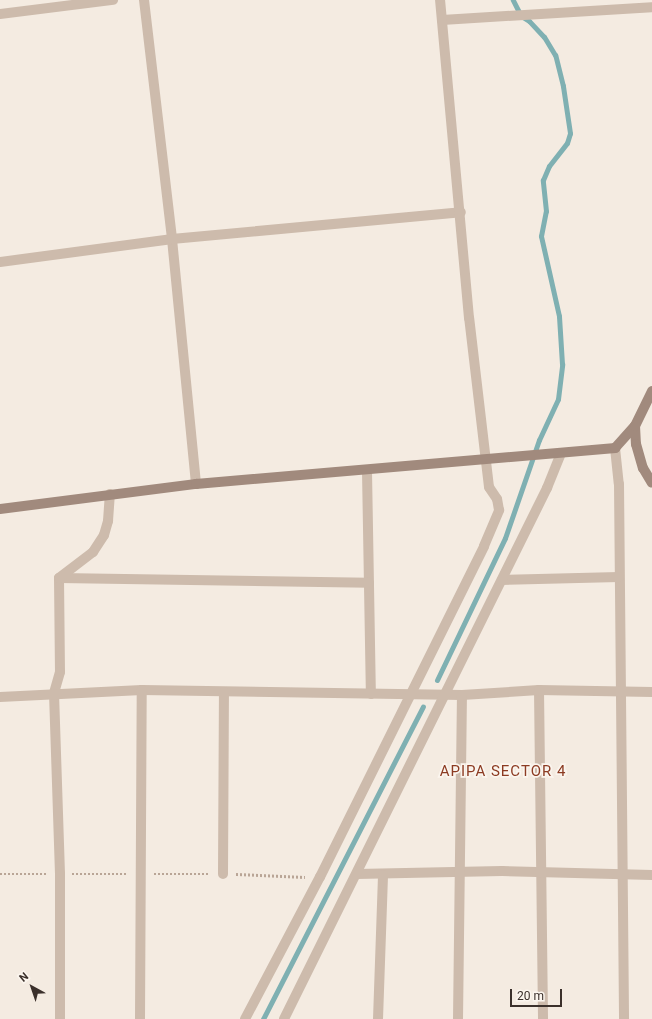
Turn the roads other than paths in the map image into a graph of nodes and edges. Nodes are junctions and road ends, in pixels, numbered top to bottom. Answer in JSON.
{"nodes":[{"id":1,"x":113,"y":0,"type":"edge"},
{"id":2,"x":144,"y":0,"type":"edge"},
{"id":3,"x":440,"y":0,"type":"edge"},
{"id":4,"x":652,"y":7,"type":"edge"},
{"id":5,"x":0,"y":14,"type":"edge"},
{"id":6,"x":442,"y":20,"type":"junction"},
{"id":7,"x":461,"y":212,"type":"junction"},
{"id":8,"x":172,"y":239,"type":"junction"},
{"id":9,"x":0,"y":262,"type":"edge"},
{"id":10,"x":652,"y":391,"type":"edge"},
{"id":11,"x":635,"y":426,"type":"junction"},
{"id":12,"x":615,"y":448,"type":"junction"},
{"id":13,"x":561,"y":454,"type":"junction"},
{"id":14,"x":487,"y":460,"type":"junction"},
{"id":15,"x":367,"y":470,"type":"junction"},
{"id":16,"x":652,"y":483,"type":"edge"},
{"id":17,"x":196,"y":484,"type":"junction"},
{"id":18,"x":110,"y":494,"type":"junction"},
{"id":19,"x":0,"y":509,"type":"edge"},
{"id":20,"x":59,"y":578,"type":"junction"},
{"id":21,"x":619,"y":578,"type":"junction"},
{"id":22,"x":502,"y":580,"type":"junction"},
{"id":23,"x":369,"y":583,"type":"junction"},
{"id":24,"x":142,"y":690,"type":"junction"},
{"id":25,"x":539,"y":690,"type":"junction"},
{"id":26,"x":224,"y":692,"type":"junction"},
{"id":27,"x":652,"y":692,"type":"edge"},
{"id":28,"x":54,"y":693,"type":"junction"},
{"id":29,"x":410,"y":693,"type":"junction"},
{"id":30,"x":619,"y":693,"type":"junction"},
{"id":31,"x":372,"y":694,"type":"junction"},
{"id":32,"x":444,"y":694,"type":"junction"},
{"id":33,"x":462,"y":695,"type":"junction"},
{"id":34,"x":0,"y":697,"type":"edge"},
{"id":35,"x":543,"y":873,"type":"junction"},
{"id":36,"x":223,"y":874,"type":"road end"},
{"id":37,"x":357,"y":874,"type":"junction"},
{"id":38,"x":460,"y":874,"type":"junction"},
{"id":39,"x":624,"y":874,"type":"junction"},
{"id":40,"x":652,"y":874,"type":"edge"},
{"id":41,"x":383,"y":875,"type":"junction"},
{"id":42,"x":60,"y":1019,"type":"edge"},
{"id":43,"x":140,"y":1019,"type":"edge"},
{"id":44,"x":245,"y":1019,"type":"edge"},
{"id":45,"x":284,"y":1019,"type":"edge"},
{"id":46,"x":378,"y":1019,"type":"edge"},
{"id":47,"x":458,"y":1019,"type":"edge"},
{"id":48,"x":543,"y":1019,"type":"edge"},
{"id":49,"x":624,"y":1019,"type":"edge"}],
"edges":[{"from":1,"to":5,"type":"street"},
{"from":2,"to":8,"type":"street"},
{"from":3,"to":6,"type":"street"},
{"from":4,"to":6,"type":"street"},
{"from":6,"to":7,"type":"street"},
{"from":7,"to":8,"type":"street"},
{"from":7,"to":14,"type":"street"},
{"from":8,"to":9,"type":"street"},
{"from":8,"to":17,"type":"street"},
{"from":10,"to":11,"type":"street"},
{"from":11,"to":12,"type":"street"},
{"from":11,"to":16,"type":"street"},
{"from":12,"to":13,"type":"street"},
{"from":12,"to":21,"type":"street"},
{"from":13,"to":14,"type":"street"},
{"from":13,"to":22,"type":"street"},
{"from":14,"to":15,"type":"street"},
{"from":14,"to":29,"type":"street"},
{"from":15,"to":17,"type":"street"},
{"from":15,"to":23,"type":"street"},
{"from":17,"to":18,"type":"street"},
{"from":18,"to":19,"type":"street"},
{"from":18,"to":20,"type":"street"},
{"from":20,"to":23,"type":"street"},
{"from":20,"to":28,"type":"street"},
{"from":21,"to":22,"type":"street"},
{"from":21,"to":30,"type":"street"},
{"from":22,"to":32,"type":"street"},
{"from":23,"to":31,"type":"street"},
{"from":24,"to":26,"type":"street"},
{"from":24,"to":28,"type":"street"},
{"from":24,"to":43,"type":"street"},
{"from":25,"to":30,"type":"street"},
{"from":25,"to":33,"type":"street"},
{"from":25,"to":35,"type":"street"},
{"from":26,"to":31,"type":"street"},
{"from":26,"to":36,"type":"street"},
{"from":27,"to":30,"type":"street"},
{"from":28,"to":34,"type":"street"},
{"from":28,"to":42,"type":"street"},
{"from":29,"to":31,"type":"street"},
{"from":29,"to":32,"type":"street"},
{"from":29,"to":44,"type":"street"},
{"from":30,"to":39,"type":"street"},
{"from":32,"to":33,"type":"street"},
{"from":32,"to":37,"type":"street"},
{"from":33,"to":38,"type":"street"},
{"from":35,"to":38,"type":"street"},
{"from":35,"to":39,"type":"street"},
{"from":35,"to":48,"type":"street"},
{"from":37,"to":41,"type":"street"},
{"from":37,"to":45,"type":"street"},
{"from":38,"to":41,"type":"street"},
{"from":38,"to":47,"type":"street"},
{"from":39,"to":40,"type":"street"},
{"from":39,"to":49,"type":"street"},
{"from":41,"to":46,"type":"street"}]}
